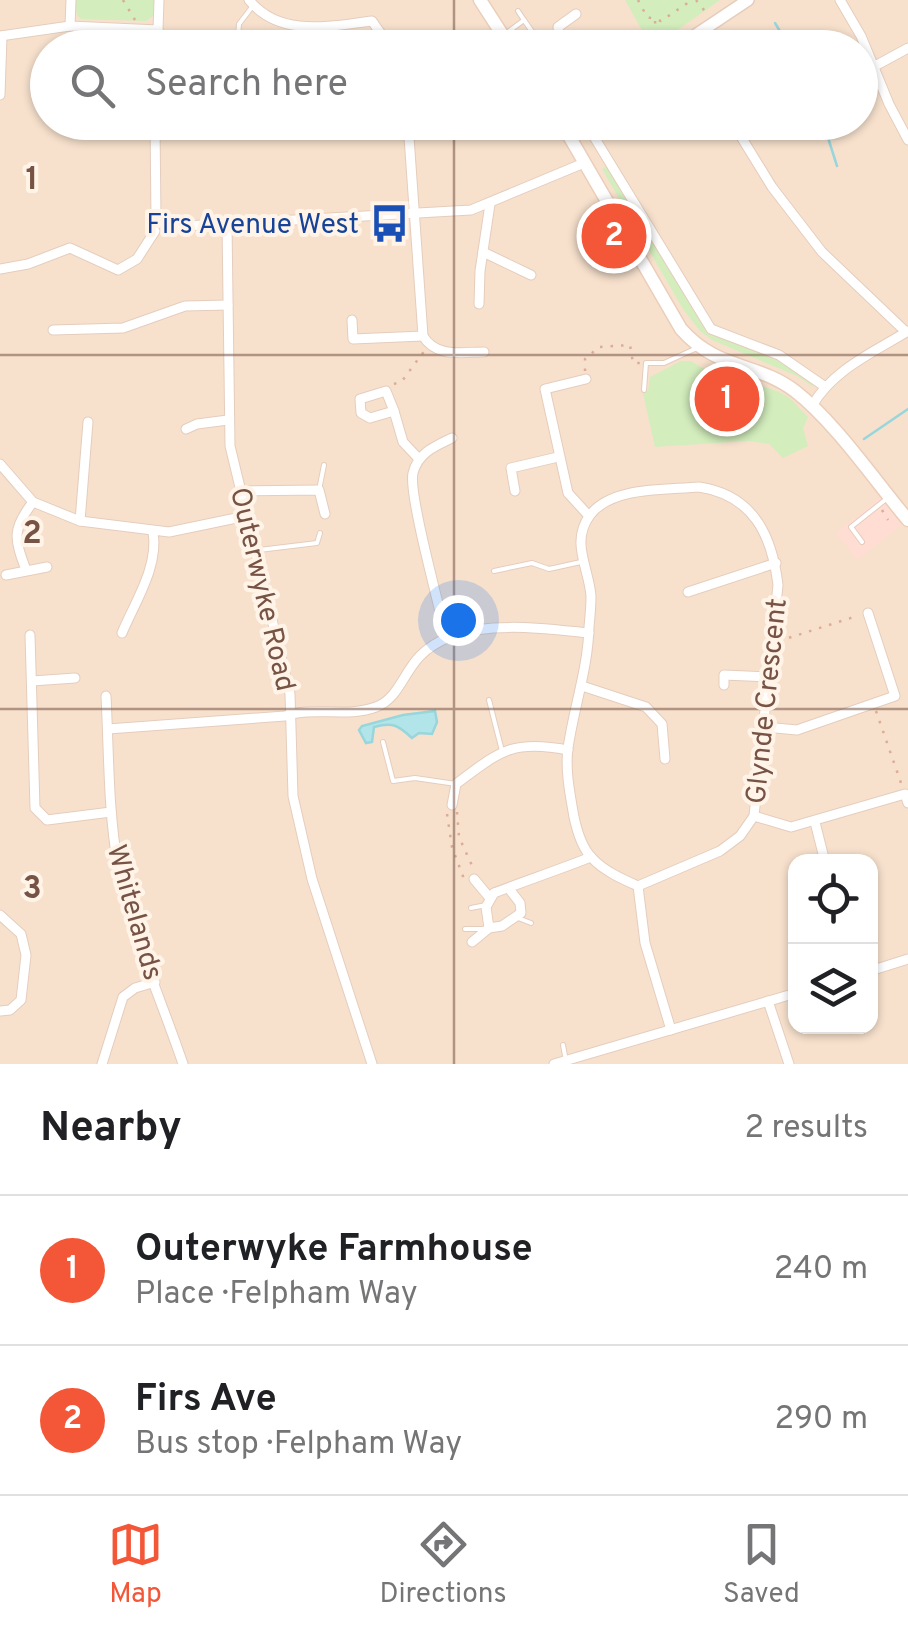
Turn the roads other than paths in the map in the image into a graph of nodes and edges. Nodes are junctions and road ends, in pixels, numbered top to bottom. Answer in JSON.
{"nodes":[{"id":1,"x":71,"y":0,"type":"edge"},
{"id":2,"x":159,"y":0,"type":"edge"},
{"id":3,"x":480,"y":0,"type":"edge"},
{"id":4,"x":748,"y":0,"type":"edge"},
{"id":5,"x":840,"y":0,"type":"edge"},
{"id":6,"x":251,"y":3,"type":"edge"},
{"id":7,"x":518,"y":10,"type":"dead end"},
{"id":8,"x":576,"y":14,"type":"dead end"},
{"id":9,"x":524,"y":20,"type":"junction"},
{"id":10,"x":70,"y":26,"type":"junction"},
{"id":11,"x":42,"y":30,"type":"edge"},
{"id":12,"x":158,"y":30,"type":"joint"},
{"id":13,"x":238,"y":30,"type":"edge"},
{"id":14,"x":378,"y":30,"type":"edge"},
{"id":15,"x":500,"y":30,"type":"edge"},
{"id":16,"x":517,"y":30,"type":"edge"},
{"id":17,"x":531,"y":30,"type":"edge"},
{"id":18,"x":558,"y":30,"type":"edge"},
{"id":19,"x":706,"y":30,"type":"edge"},
{"id":20,"x":856,"y":30,"type":"edge"},
{"id":21,"x":30,"y":32,"type":"edge"},
{"id":22,"x":1,"y":36,"type":"edge"},
{"id":23,"x":908,"y":48,"type":"edge"},
{"id":24,"x":878,"y":64,"type":"edge"},
{"id":25,"x":878,"y":74,"type":"edge"},
{"id":26,"x":0,"y":95,"type":"edge"},
{"id":27,"x":156,"y":140,"type":"edge"},
{"id":28,"x":409,"y":140,"type":"edge"},
{"id":29,"x":571,"y":140,"type":"edge"},
{"id":30,"x":597,"y":140,"type":"edge"},
{"id":31,"x":743,"y":140,"type":"edge"},
{"id":32,"x":908,"y":140,"type":"edge"},
{"id":33,"x":584,"y":163,"type":"junction"},
{"id":34,"x":490,"y":204,"type":"junction"},
{"id":35,"x":415,"y":214,"type":"junction"},
{"id":36,"x":227,"y":224,"type":"junction"},
{"id":37,"x":159,"y":225,"type":"junction"},
{"id":38,"x":483,"y":252,"type":"junction"},
{"id":39,"x":0,"y":269,"type":"edge"},
{"id":40,"x":531,"y":275,"type":"dead end"},
{"id":41,"x":479,"y":304,"type":"dead end"},
{"id":42,"x":228,"y":305,"type":"junction"},
{"id":43,"x":352,"y":320,"type":"dead end"},
{"id":44,"x":53,"y":330,"type":"dead end"},
{"id":45,"x":907,"y":332,"type":"edge"},
{"id":46,"x":426,"y":341,"type":"junction"},
{"id":47,"x":697,"y":348,"type":"junction"},
{"id":48,"x":484,"y":352,"type":"dead end"},
{"id":49,"x":586,"y":379,"type":"road end"},
{"id":50,"x":824,"y":386,"type":"junction"},
{"id":51,"x":644,"y":390,"type":"dead end"},
{"id":52,"x":812,"y":406,"type":"junction"},
{"id":53,"x":394,"y":411,"type":"junction"},
{"id":54,"x":228,"y":420,"type":"junction"},
{"id":55,"x":88,"y":422,"type":"dead end"},
{"id":56,"x":186,"y":429,"type":"dead end"},
{"id":57,"x":452,"y":438,"type":"dead end"},
{"id":58,"x":558,"y":457,"type":"junction"},
{"id":59,"x":419,"y":459,"type":"junction"},
{"id":60,"x":0,"y":464,"type":"edge"},
{"id":61,"x":324,"y":466,"type":"dead end"},
{"id":62,"x":319,"y":490,"type":"junction"},
{"id":63,"x":240,"y":491,"type":"junction"},
{"id":64,"x":515,"y":491,"type":"dead end"},
{"id":65,"x":888,"y":497,"type":"junction"},
{"id":66,"x":33,"y":502,"type":"junction"},
{"id":67,"x":325,"y":514,"type":"dead end"},
{"id":68,"x":246,"y":516,"type":"junction"},
{"id":69,"x":589,"y":516,"type":"junction"},
{"id":70,"x":908,"y":520,"type":"edge"},
{"id":71,"x":80,"y":521,"type":"junction"},
{"id":72,"x":153,"y":532,"type":"junction"},
{"id":73,"x":320,"y":533,"type":"dead end"},
{"id":74,"x":862,"y":542,"type":"dead end"},
{"id":75,"x":255,"y":550,"type":"junction"},
{"id":76,"x":581,"y":562,"type":"junction"},
{"id":77,"x":776,"y":563,"type":"junction"},
{"id":78,"x":47,"y":568,"type":"dead end"},
{"id":79,"x":26,"y":570,"type":"junction"},
{"id":80,"x":494,"y":571,"type":"dead end"},
{"id":81,"x":6,"y":575,"type":"dead end"},
{"id":82,"x":688,"y":592,"type":"dead end"},
{"id":83,"x":868,"y":613,"type":"road end"},
{"id":84,"x":122,"y":633,"type":"dead end"},
{"id":85,"x":589,"y":633,"type":"junction"},
{"id":86,"x":30,"y":635,"type":"dead end"},
{"id":87,"x":446,"y":636,"type":"junction"},
{"id":88,"x":75,"y":678,"type":"dead end"},
{"id":89,"x":768,"y":678,"type":"junction"},
{"id":90,"x":32,"y":681,"type":"junction"},
{"id":91,"x":724,"y":685,"type":"dead end"},
{"id":92,"x":582,"y":686,"type":"junction"},
{"id":93,"x":106,"y":696,"type":"dead end"},
{"id":94,"x":489,"y":700,"type":"dead end"},
{"id":95,"x":292,"y":714,"type":"junction"},
{"id":96,"x":764,"y":727,"type":"junction"},
{"id":97,"x":108,"y":729,"type":"junction"},
{"id":98,"x":384,"y":742,"type":"dead end"},
{"id":99,"x":568,"y":750,"type":"junction"},
{"id":100,"x":502,"y":751,"type":"junction"},
{"id":101,"x":665,"y":758,"type":"dead end"},
{"id":102,"x":456,"y":784,"type":"junction"},
{"id":103,"x":907,"y":795,"type":"edge"},
{"id":104,"x":452,"y":811,"type":"road end"},
{"id":105,"x":111,"y":812,"type":"junction"},
{"id":106,"x":754,"y":816,"type":"junction"},
{"id":107,"x":816,"y":822,"type":"junction"},
{"id":108,"x":824,"y":854,"type":"edge"},
{"id":109,"x":591,"y":858,"type":"junction"},
{"id":110,"x":471,"y":877,"type":"road end"},
{"id":111,"x":638,"y":886,"type":"junction"},
{"id":112,"x":510,"y":890,"type":"junction"},
{"id":113,"x":488,"y":901,"type":"junction"},
{"id":114,"x":472,"y":908,"type":"dead end"},
{"id":115,"x":0,"y":915,"type":"edge"},
{"id":116,"x":518,"y":918,"type":"junction"},
{"id":117,"x":531,"y":924,"type":"dead end"},
{"id":118,"x":465,"y":928,"type":"dead end"},
{"id":119,"x":488,"y":929,"type":"junction"},
{"id":120,"x":473,"y":943,"type":"dead end"},
{"id":121,"x":908,"y":960,"type":"edge"},
{"id":122,"x":878,"y":969,"type":"edge"},
{"id":123,"x":154,"y":982,"type":"junction"},
{"id":124,"x":788,"y":995,"type":"edge"},
{"id":125,"x":768,"y":1001,"type":"junction"},
{"id":126,"x":0,"y":1011,"type":"edge"},
{"id":127,"x":671,"y":1030,"type":"junction"},
{"id":128,"x":563,"y":1045,"type":"dead end"},
{"id":129,"x":566,"y":1061,"type":"junction"},
{"id":130,"x":102,"y":1064,"type":"edge"},
{"id":131,"x":183,"y":1064,"type":"edge"},
{"id":132,"x":372,"y":1064,"type":"edge"},
{"id":133,"x":554,"y":1064,"type":"edge"},
{"id":134,"x":789,"y":1064,"type":"edge"}],
"edges":[{"from":1,"to":10,"type":"street"},
{"from":2,"to":12,"type":"street"},
{"from":3,"to":15,"type":"main road"},
{"from":4,"to":19,"type":"street"},
{"from":5,"to":20,"type":"street"},
{"from":6,"to":13,"type":"lane"},
{"from":6,"to":14,"type":"street"},
{"from":7,"to":9,"type":"lane"},
{"from":8,"to":18,"type":"street"},
{"from":9,"to":16,"type":"lane"},
{"from":9,"to":17,"type":"lane"},
{"from":10,"to":11,"type":"street"},
{"from":10,"to":12,"type":"street"},
{"from":21,"to":22,"type":"street"},
{"from":22,"to":26,"type":"street"},
{"from":23,"to":24,"type":"street"},
{"from":25,"to":32,"type":"street"},
{"from":27,"to":37,"type":"street"},
{"from":28,"to":35,"type":"street"},
{"from":29,"to":33,"type":"main road"},
{"from":30,"to":50,"type":"street"},
{"from":31,"to":45,"type":"street"},
{"from":33,"to":34,"type":"street"},
{"from":33,"to":47,"type":"main road"},
{"from":34,"to":35,"type":"street"},
{"from":34,"to":38,"type":"street"},
{"from":35,"to":36,"type":"street"},
{"from":35,"to":46,"type":"street"},
{"from":36,"to":37,"type":"street"},
{"from":36,"to":42,"type":"street","name":"Outerwyke Road"},
{"from":37,"to":39,"type":"street"},
{"from":38,"to":40,"type":"street"},
{"from":38,"to":41,"type":"street"},
{"from":42,"to":44,"type":"street"},
{"from":42,"to":54,"type":"street","name":"Outerwyke Road"},
{"from":43,"to":46,"type":"street"},
{"from":45,"to":50,"type":"street"},
{"from":46,"to":48,"type":"street"},
{"from":47,"to":51,"type":"lane"},
{"from":47,"to":52,"type":"main road"},
{"from":49,"to":58,"type":"street"},
{"from":50,"to":52,"type":"street"},
{"from":52,"to":65,"type":"main road"},
{"from":53,"to":53,"type":"street"},
{"from":53,"to":59,"type":"street"},
{"from":54,"to":56,"type":"street"},
{"from":54,"to":63,"type":"street","name":"Outerwyke Road"},
{"from":55,"to":71,"type":"street"},
{"from":57,"to":59,"type":"street"},
{"from":58,"to":64,"type":"street"},
{"from":58,"to":69,"type":"street"},
{"from":59,"to":87,"type":"street"},
{"from":60,"to":66,"type":"street"},
{"from":61,"to":62,"type":"lane"},
{"from":62,"to":63,"type":"street"},
{"from":62,"to":67,"type":"street"},
{"from":63,"to":68,"type":"street","name":"Outerwyke Road"},
{"from":65,"to":70,"type":"main road"},
{"from":65,"to":74,"type":"lane"},
{"from":66,"to":71,"type":"street"},
{"from":66,"to":79,"type":"street"},
{"from":68,"to":72,"type":"street"},
{"from":68,"to":75,"type":"street","name":"Outerwyke Road"},
{"from":69,"to":76,"type":"street"},
{"from":69,"to":77,"type":"street","name":"Glynde Crescent"},
{"from":71,"to":72,"type":"street"},
{"from":72,"to":84,"type":"street"},
{"from":73,"to":75,"type":"lane"},
{"from":75,"to":95,"type":"street","name":"Outerwyke Road"},
{"from":76,"to":80,"type":"lane"},
{"from":76,"to":85,"type":"street"},
{"from":77,"to":82,"type":"street"},
{"from":77,"to":89,"type":"street","name":"Glynde Crescent"},
{"from":78,"to":79,"type":"street"},
{"from":79,"to":81,"type":"street"},
{"from":83,"to":96,"type":"street"},
{"from":85,"to":87,"type":"street"},
{"from":85,"to":92,"type":"street"},
{"from":86,"to":90,"type":"street"},
{"from":87,"to":95,"type":"street"},
{"from":88,"to":90,"type":"street"},
{"from":89,"to":91,"type":"street"},
{"from":89,"to":96,"type":"street","name":"Glynde Crescent"},
{"from":90,"to":105,"type":"street"},
{"from":92,"to":99,"type":"street"},
{"from":92,"to":101,"type":"street"},
{"from":93,"to":97,"type":"street","name":"Whitelands"},
{"from":94,"to":100,"type":"lane"},
{"from":95,"to":97,"type":"street"},
{"from":95,"to":132,"type":"street","name":"Outerwyke Road"},
{"from":96,"to":106,"type":"street","name":"Glynde Crescent"},
{"from":97,"to":105,"type":"street","name":"Whitelands"},
{"from":98,"to":102,"type":"lane"},
{"from":99,"to":100,"type":"street"},
{"from":99,"to":109,"type":"street"},
{"from":100,"to":102,"type":"street"},
{"from":102,"to":104,"type":"street"},
{"from":103,"to":107,"type":"street"},
{"from":105,"to":123,"type":"street","name":"Whitelands"},
{"from":106,"to":107,"type":"street"},
{"from":106,"to":111,"type":"street","name":"Glynde Crescent"},
{"from":107,"to":108,"type":"street"},
{"from":109,"to":111,"type":"street"},
{"from":109,"to":112,"type":"street"},
{"from":110,"to":113,"type":"street"},
{"from":111,"to":127,"type":"street"},
{"from":112,"to":113,"type":"street"},
{"from":112,"to":116,"type":"street"},
{"from":113,"to":114,"type":"lane"},
{"from":113,"to":119,"type":"street"},
{"from":115,"to":126,"type":"street"},
{"from":116,"to":117,"type":"lane"},
{"from":116,"to":119,"type":"street"},
{"from":118,"to":119,"type":"lane"},
{"from":119,"to":120,"type":"street"},
{"from":121,"to":122,"type":"street"},
{"from":123,"to":130,"type":"street"},
{"from":123,"to":131,"type":"street","name":"Whitelands"},
{"from":124,"to":125,"type":"street"},
{"from":125,"to":127,"type":"street"},
{"from":125,"to":134,"type":"street"},
{"from":127,"to":129,"type":"street"},
{"from":128,"to":129,"type":"lane"},
{"from":129,"to":133,"type":"street"}]}
